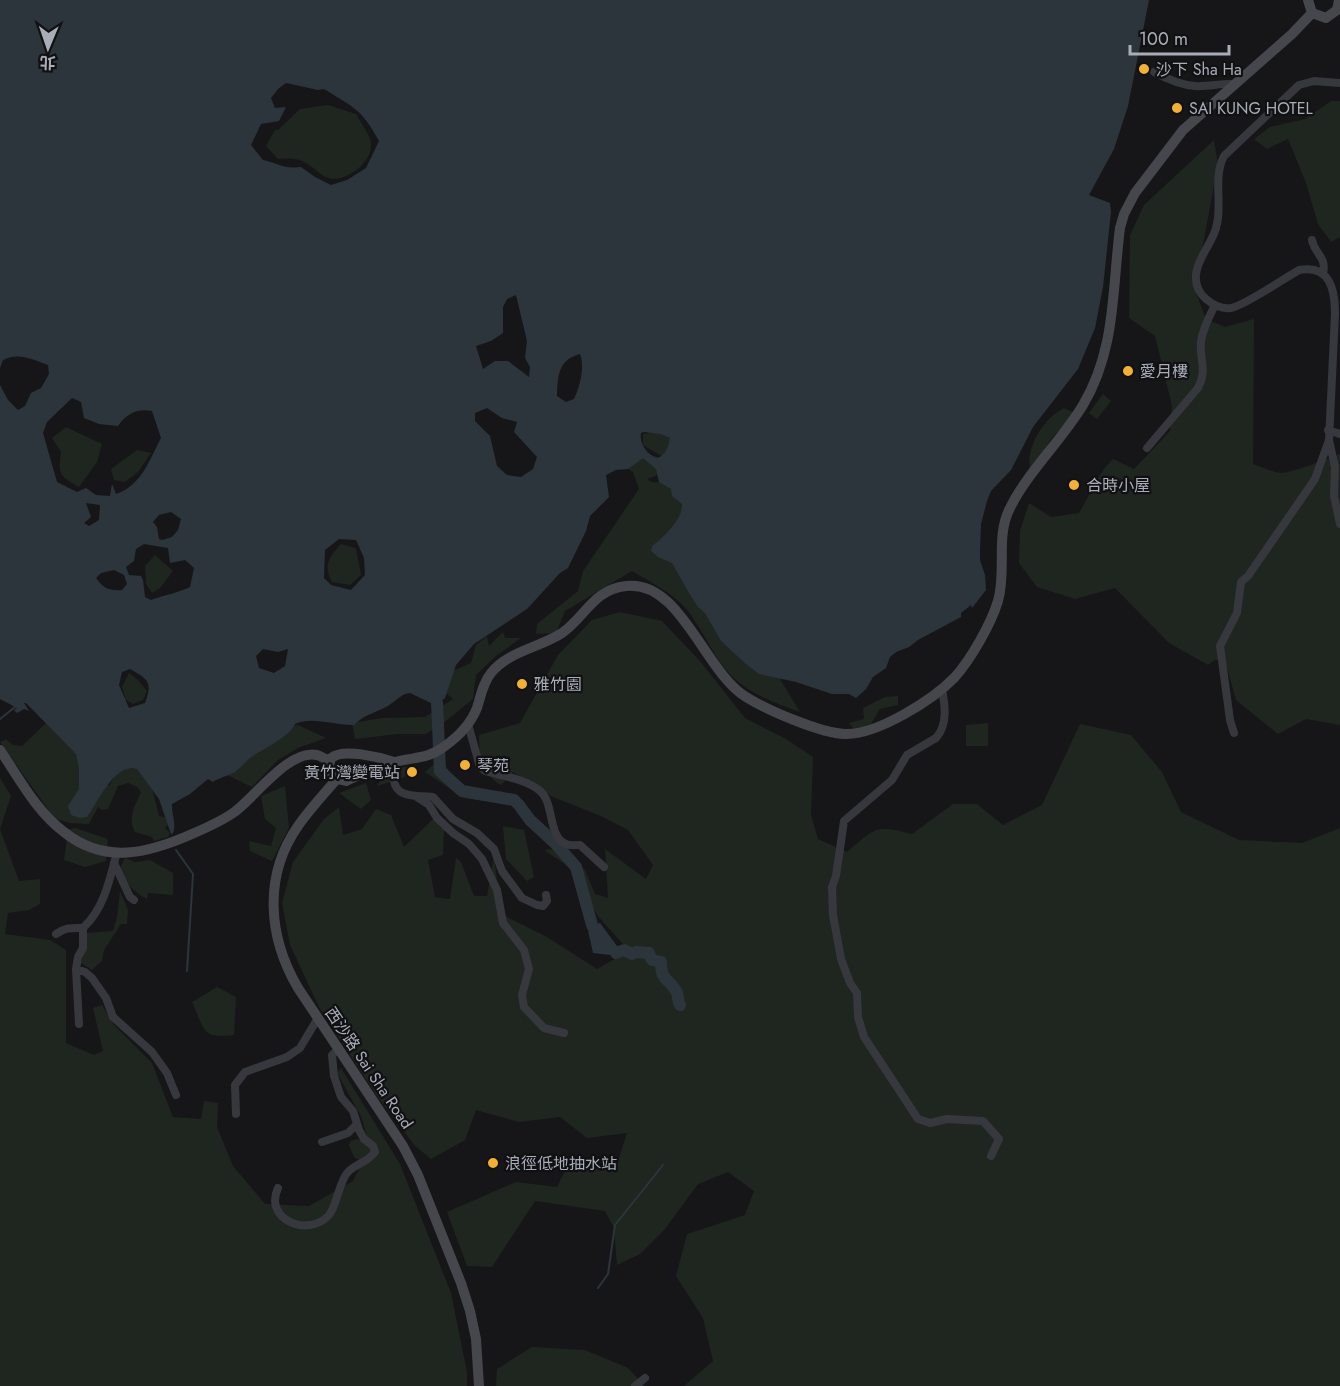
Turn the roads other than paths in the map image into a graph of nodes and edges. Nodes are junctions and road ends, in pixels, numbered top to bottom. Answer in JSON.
{"nodes":[{"id":1,"x":1308,"y":0,"type":"edge"},
{"id":2,"x":1339,"y":7,"type":"edge"},
{"id":3,"x":1312,"y":13,"type":"junction"},
{"id":4,"x":1154,"y":72,"type":"dead end"},
{"id":5,"x":1340,"y":83,"type":"edge"},
{"id":6,"x":1234,"y":84,"type":"junction"},
{"id":7,"x":1312,"y":240,"type":"dead end"},
{"id":8,"x":1323,"y":274,"type":"junction"},
{"id":9,"x":1215,"y":305,"type":"junction"},
{"id":10,"x":1328,"y":430,"type":"junction"},
{"id":11,"x":1340,"y":434,"type":"edge"},
{"id":12,"x":1329,"y":440,"type":"junction"},
{"id":13,"x":1147,"y":448,"type":"dead end"},
{"id":14,"x":1340,"y":524,"type":"edge"},
{"id":15,"x":942,"y":689,"type":"junction"},
{"id":16,"x":468,"y":724,"type":"junction"},
{"id":17,"x":1233,"y":733,"type":"dead end"},
{"id":18,"x":0,"y":750,"type":"edge"},
{"id":19,"x":348,"y":754,"type":"junction"},
{"id":20,"x":329,"y":761,"type":"junction"},
{"id":21,"x":394,"y":762,"type":"junction"},
{"id":22,"x":354,"y":775,"type":"junction"},
{"id":23,"x":336,"y":780,"type":"junction"},
{"id":24,"x":415,"y":796,"type":"junction"},
{"id":25,"x":116,"y":858,"type":"junction"},
{"id":26,"x":604,"y":867,"type":"dead end"},
{"id":27,"x":546,"y":896,"type":"dead end"},
{"id":28,"x":134,"y":900,"type":"dead end"},
{"id":29,"x":83,"y":928,"type":"junction"},
{"id":30,"x":56,"y":934,"type":"dead end"},
{"id":31,"x":76,"y":969,"type":"junction"},
{"id":32,"x":318,"y":1017,"type":"junction"},
{"id":33,"x":80,"y":1024,"type":"dead end"},
{"id":34,"x":564,"y":1033,"type":"dead end"},
{"id":35,"x":338,"y":1049,"type":"junction"},
{"id":36,"x":176,"y":1095,"type":"dead end"},
{"id":37,"x":236,"y":1114,"type":"dead end"},
{"id":38,"x":357,"y":1124,"type":"junction"},
{"id":39,"x":322,"y":1142,"type":"dead end"},
{"id":40,"x":991,"y":1156,"type":"dead end"},
{"id":41,"x":278,"y":1188,"type":"dead end"},
{"id":42,"x":645,"y":1378,"type":"dead end"},
{"id":43,"x":479,"y":1386,"type":"edge"},
{"id":44,"x":635,"y":1386,"type":"edge"}],
"edges":[{"from":1,"to":3,"type":"main road"},
{"from":2,"to":3,"type":"main road"},
{"from":3,"to":6,"type":"main road"},
{"from":4,"to":6,"type":"street"},
{"from":5,"to":9,"type":"street"},
{"from":6,"to":15,"type":"main road"},
{"from":7,"to":8,"type":"street"},
{"from":8,"to":9,"type":"street"},
{"from":8,"to":10,"type":"street"},
{"from":9,"to":13,"type":"street"},
{"from":10,"to":11,"type":"street"},
{"from":10,"to":12,"type":"street"},
{"from":12,"to":14,"type":"street"},
{"from":12,"to":17,"type":"street"},
{"from":15,"to":16,"type":"main road"},
{"from":15,"to":40,"type":"street"},
{"from":16,"to":21,"type":"main road"},
{"from":16,"to":26,"type":"street"},
{"from":18,"to":25,"type":"main road"},
{"from":19,"to":20,"type":"main road"},
{"from":19,"to":21,"type":"main road"},
{"from":19,"to":22,"type":"main road"},
{"from":20,"to":23,"type":"main road"},
{"from":20,"to":25,"type":"main road"},
{"from":21,"to":22,"type":"main road"},
{"from":21,"to":24,"type":"street"},
{"from":22,"to":23,"type":"main road"},
{"from":23,"to":32,"type":"main road","name":"西沙路 Sai Sha Road"},
{"from":24,"to":27,"type":"street"},
{"from":24,"to":34,"type":"street"},
{"from":25,"to":28,"type":"street"},
{"from":25,"to":29,"type":"street"},
{"from":29,"to":30,"type":"street"},
{"from":29,"to":31,"type":"street"},
{"from":31,"to":33,"type":"street"},
{"from":31,"to":36,"type":"street"},
{"from":32,"to":35,"type":"main road","name":"西沙路 Sai Sha Road"},
{"from":32,"to":37,"type":"street"},
{"from":35,"to":38,"type":"street"},
{"from":35,"to":43,"type":"main road","name":"西沙路 Sai Sha Road"},
{"from":38,"to":39,"type":"street"},
{"from":38,"to":41,"type":"street"},
{"from":42,"to":44,"type":"street"}]}
